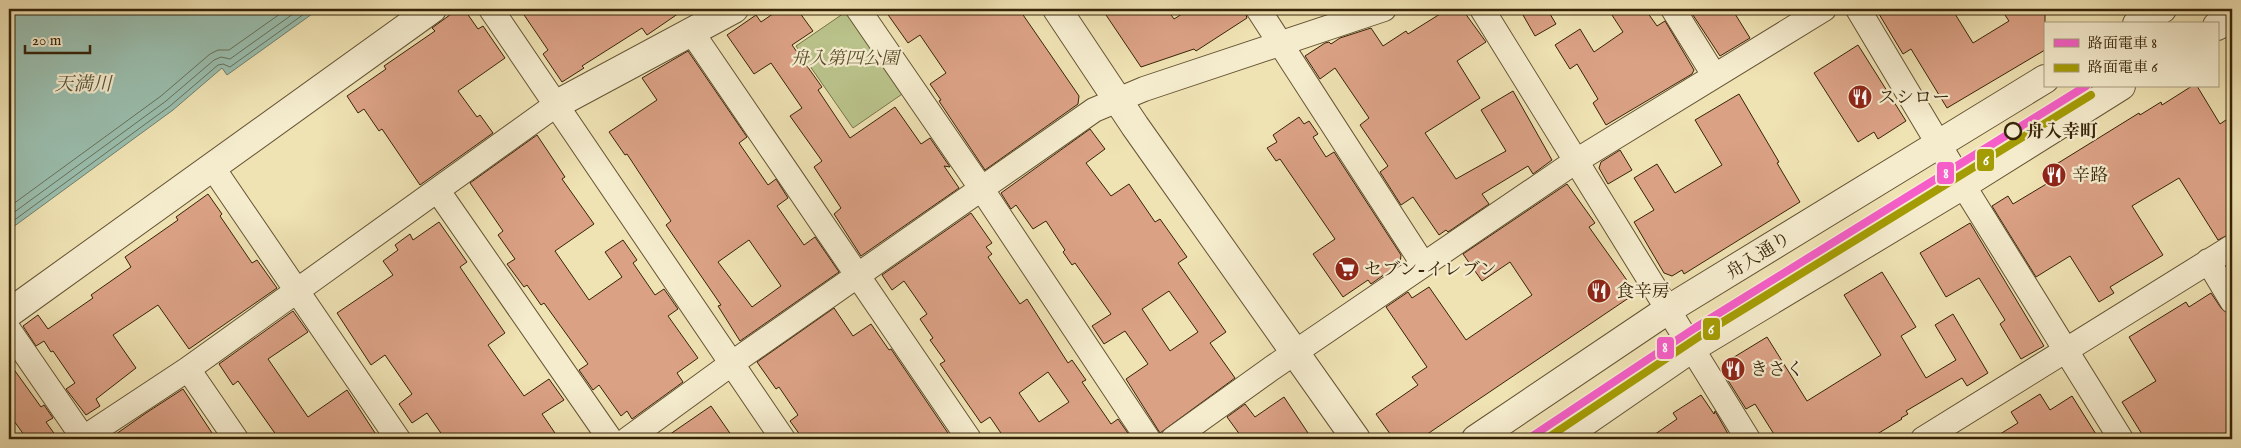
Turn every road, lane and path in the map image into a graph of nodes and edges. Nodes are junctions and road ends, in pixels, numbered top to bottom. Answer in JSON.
{"nodes":[{"id":1,"x":432,"y":9,"type":"edge"},
{"id":2,"x":492,"y":9,"type":"edge"},
{"id":3,"x":734,"y":9,"type":"edge"},
{"id":4,"x":858,"y":9,"type":"edge"},
{"id":5,"x":1057,"y":9,"type":"edge"},
{"id":6,"x":1258,"y":9,"type":"edge"},
{"id":7,"x":1384,"y":9,"type":"edge"},
{"id":8,"x":1482,"y":9,"type":"edge"},
{"id":9,"x":1673,"y":9,"type":"edge"},
{"id":10,"x":1824,"y":9,"type":"edge"},
{"id":11,"x":1858,"y":9,"type":"edge"},
{"id":12,"x":2162,"y":9,"type":"edge"},
{"id":13,"x":2232,"y":16,"type":"edge"},
{"id":14,"x":2140,"y":22,"type":"edge"},
{"id":15,"x":2218,"y":25,"type":"edge"},
{"id":16,"x":691,"y":31,"type":"junction"},
{"id":17,"x":1280,"y":43,"type":"junction"},
{"id":18,"x":1714,"y":75,"type":"junction"},
{"id":19,"x":2044,"y":80,"type":"edge"},
{"id":20,"x":2118,"y":88,"type":"edge"},
{"id":21,"x":1118,"y":99,"type":"junction"},
{"id":22,"x":557,"y":104,"type":"junction"},
{"id":23,"x":1938,"y":143,"type":"junction"},
{"id":24,"x":1576,"y":161,"type":"junction"},
{"id":25,"x":212,"y":168,"type":"junction"},
{"id":26,"x":1963,"y":185,"type":"junction"},
{"id":27,"x":981,"y":188,"type":"junction"},
{"id":28,"x":438,"y":192,"type":"junction"},
{"id":29,"x":2232,"y":247,"type":"edge"},
{"id":30,"x":2208,"y":261,"type":"junction"},
{"id":31,"x":1423,"y":264,"type":"junction"},
{"id":32,"x":859,"y":275,"type":"junction"},
{"id":33,"x":298,"y":290,"type":"junction"},
{"id":34,"x":2232,"y":301,"type":"edge"},
{"id":35,"x":1669,"y":309,"type":"junction"},
{"id":36,"x":9,"y":313,"type":"edge"},
{"id":37,"x":9,"y":330,"type":"edge"},
{"id":38,"x":1692,"y":348,"type":"junction"},
{"id":39,"x":2065,"y":350,"type":"junction"},
{"id":40,"x":1296,"y":352,"type":"junction"},
{"id":41,"x":731,"y":364,"type":"junction"},
{"id":42,"x":188,"y":369,"type":"junction"},
{"id":43,"x":1930,"y":437,"type":"edge"},
{"id":44,"x":83,"y":439,"type":"edge"},
{"id":45,"x":236,"y":439,"type":"edge"},
{"id":46,"x":398,"y":439,"type":"edge"},
{"id":47,"x":610,"y":439,"type":"edge"},
{"id":48,"x":628,"y":439,"type":"edge"},
{"id":49,"x":783,"y":439,"type":"edge"},
{"id":50,"x":969,"y":439,"type":"edge"},
{"id":51,"x":1148,"y":439,"type":"edge"},
{"id":52,"x":1173,"y":439,"type":"edge"},
{"id":53,"x":1356,"y":439,"type":"edge"},
{"id":54,"x":1476,"y":439,"type":"edge"},
{"id":55,"x":1560,"y":439,"type":"edge"},
{"id":56,"x":1748,"y":439,"type":"edge"},
{"id":57,"x":2121,"y":439,"type":"edge"}],
"edges":[{"from":1,"to":25,"type":"street"},
{"from":2,"to":22,"type":"street"},
{"from":3,"to":16,"type":"street"},
{"from":4,"to":27,"type":"street"},
{"from":5,"to":21,"type":"street"},
{"from":6,"to":17,"type":"street"},
{"from":7,"to":17,"type":"street"},
{"from":8,"to":24,"type":"street"},
{"from":9,"to":18,"type":"street"},
{"from":10,"to":18,"type":"street"},
{"from":11,"to":23,"type":"street"},
{"from":12,"to":14,"type":"street"},
{"from":13,"to":15,"type":"street"},
{"from":16,"to":22,"type":"street"},
{"from":16,"to":32,"type":"street"},
{"from":17,"to":21,"type":"street"},
{"from":17,"to":31,"type":"street"},
{"from":18,"to":24,"type":"street"},
{"from":19,"to":23,"type":"street","name":"舟入通り"},
{"from":20,"to":26,"type":"street"},
{"from":21,"to":27,"type":"street"},
{"from":21,"to":40,"type":"street"},
{"from":22,"to":28,"type":"street"},
{"from":22,"to":41,"type":"street"},
{"from":23,"to":26,"type":"street"},
{"from":23,"to":35,"type":"street","name":"舟入通り"},
{"from":24,"to":31,"type":"street"},
{"from":24,"to":35,"type":"street"},
{"from":25,"to":33,"type":"street"},
{"from":25,"to":36,"type":"street"},
{"from":26,"to":38,"type":"street"},
{"from":26,"to":39,"type":"street"},
{"from":27,"to":32,"type":"street"},
{"from":27,"to":51,"type":"street"},
{"from":28,"to":33,"type":"street"},
{"from":28,"to":47,"type":"street"},
{"from":29,"to":30,"type":"street"},
{"from":30,"to":34,"type":"street"},
{"from":30,"to":39,"type":"street"},
{"from":31,"to":40,"type":"street"},
{"from":32,"to":41,"type":"street"},
{"from":32,"to":50,"type":"street"},
{"from":33,"to":42,"type":"street"},
{"from":33,"to":46,"type":"street"},
{"from":35,"to":38,"type":"street"},
{"from":35,"to":54,"type":"street","name":"舟入通り"},
{"from":37,"to":44,"type":"street"},
{"from":38,"to":55,"type":"street"},
{"from":38,"to":56,"type":"street"},
{"from":39,"to":43,"type":"street"},
{"from":39,"to":57,"type":"street"},
{"from":40,"to":52,"type":"street"},
{"from":40,"to":53,"type":"street"},
{"from":41,"to":48,"type":"street"},
{"from":41,"to":49,"type":"street"},
{"from":42,"to":44,"type":"street"},
{"from":42,"to":45,"type":"street"}]}
